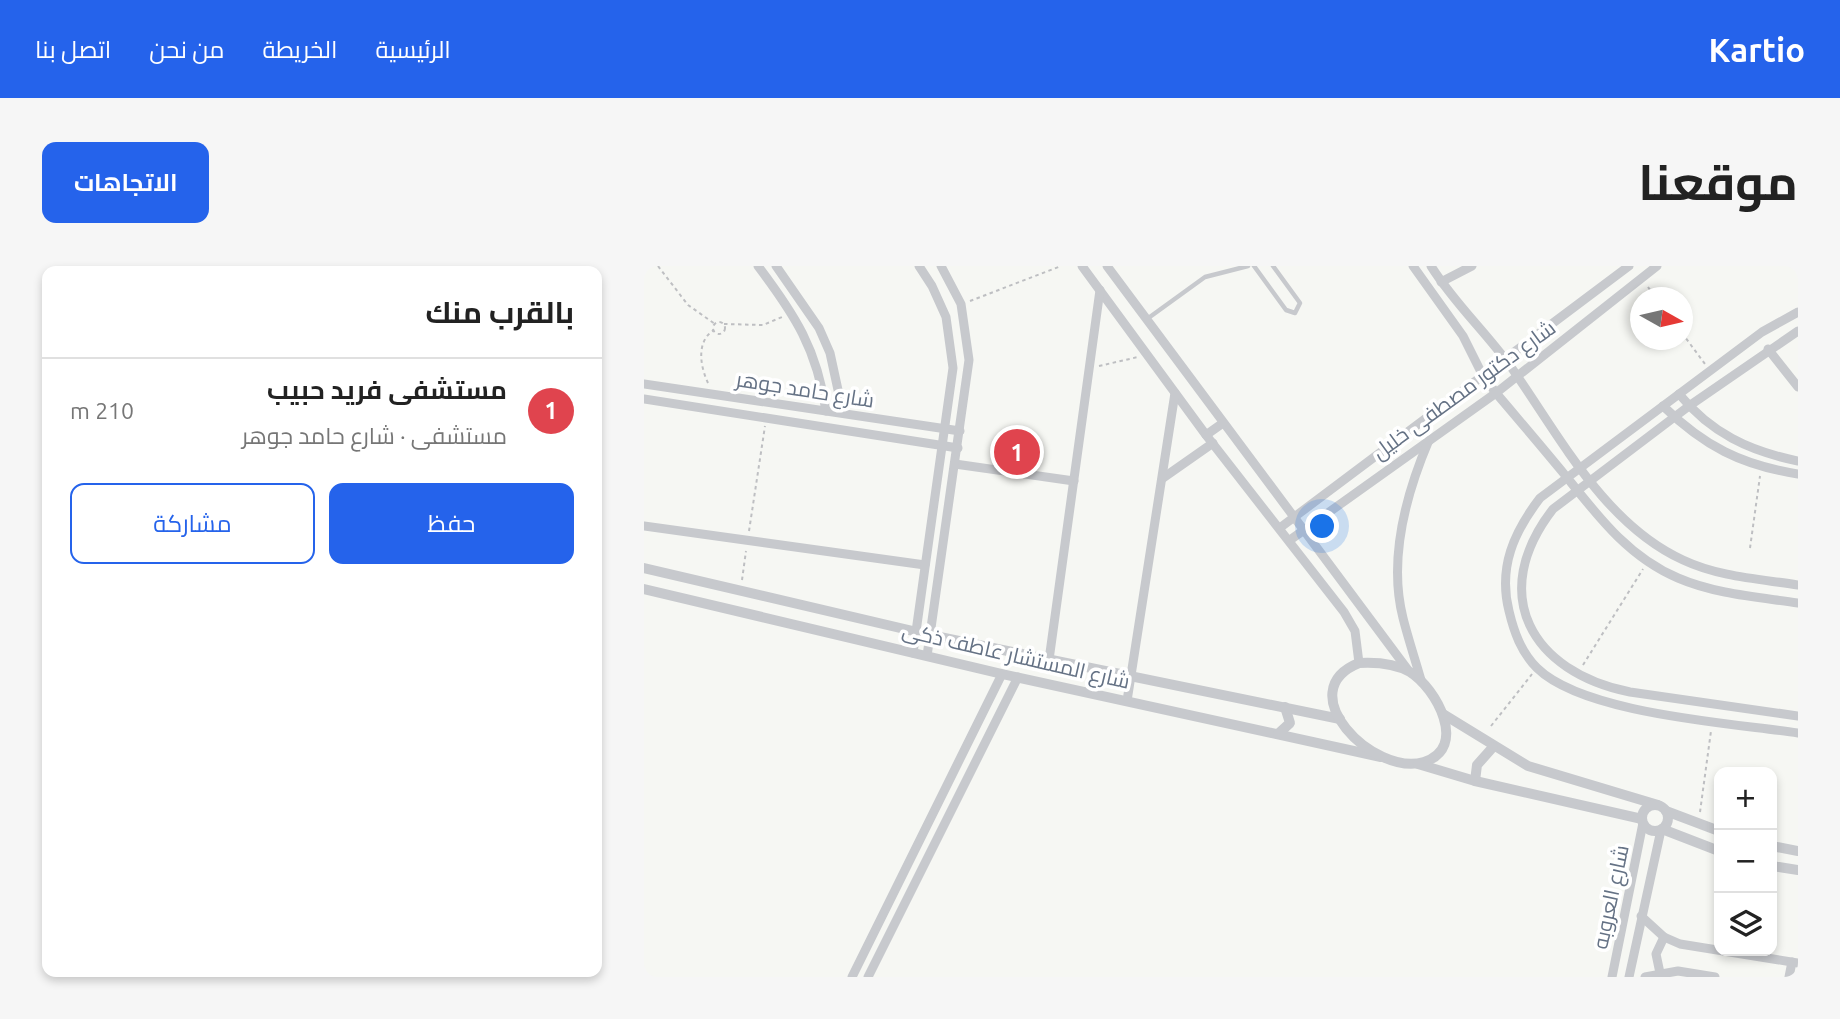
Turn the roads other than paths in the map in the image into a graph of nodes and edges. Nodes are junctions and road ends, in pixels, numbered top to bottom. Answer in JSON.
{"nodes":[{"id":1,"x":758,"y":266,"type":"edge"},
{"id":2,"x":776,"y":266,"type":"edge"},
{"id":3,"x":919,"y":266,"type":"edge"},
{"id":4,"x":941,"y":266,"type":"edge"},
{"id":5,"x":1082,"y":266,"type":"edge"},
{"id":6,"x":1107,"y":266,"type":"edge"},
{"id":7,"x":1214,"y":266,"type":"edge"},
{"id":8,"x":1248,"y":266,"type":"edge"},
{"id":9,"x":1254,"y":266,"type":"edge"},
{"id":10,"x":1273,"y":266,"type":"edge"},
{"id":11,"x":1413,"y":266,"type":"edge"},
{"id":12,"x":1431,"y":266,"type":"edge"},
{"id":13,"x":1472,"y":266,"type":"edge"},
{"id":14,"x":1629,"y":266,"type":"edge"},
{"id":15,"x":1657,"y":266,"type":"edge"},
{"id":16,"x":1219,"y":273,"type":"junction"},
{"id":17,"x":1441,"y":282,"type":"junction"},
{"id":18,"x":1100,"y":290,"type":"junction"},
{"id":19,"x":1798,"y":312,"type":"edge"},
{"id":20,"x":1147,"y":319,"type":"junction"},
{"id":21,"x":1798,"y":331,"type":"edge"},
{"id":22,"x":1768,"y":349,"type":"junction"},
{"id":23,"x":1505,"y":358,"type":"junction"},
{"id":24,"x":1482,"y":374,"type":"junction"},
{"id":25,"x":1517,"y":376,"type":"junction"},
{"id":26,"x":644,"y":384,"type":"edge"},
{"id":27,"x":1798,"y":387,"type":"edge"},
{"id":28,"x":1175,"y":393,"type":"junction"},
{"id":29,"x":1496,"y":393,"type":"junction"},
{"id":30,"x":1679,"y":394,"type":"junction"},
{"id":31,"x":644,"y":399,"type":"edge"},
{"id":32,"x":1663,"y":405,"type":"junction"},
{"id":33,"x":1689,"y":406,"type":"junction"},
{"id":34,"x":826,"y":411,"type":"junction"},
{"id":35,"x":843,"y":414,"type":"junction"},
{"id":36,"x":1675,"y":417,"type":"junction"},
{"id":37,"x":1223,"y":423,"type":"junction"},
{"id":38,"x":944,"y":429,"type":"junction"},
{"id":39,"x":960,"y":431,"type":"junction"},
{"id":40,"x":1209,"y":439,"type":"junction"},
{"id":41,"x":1429,"y":439,"type":"junction"},
{"id":42,"x":942,"y":445,"type":"junction"},
{"id":43,"x":958,"y":448,"type":"junction"},
{"id":44,"x":1798,"y":461,"type":"edge"},
{"id":45,"x":955,"y":464,"type":"junction"},
{"id":46,"x":1581,"y":465,"type":"junction"},
{"id":47,"x":1798,"y":474,"type":"edge"},
{"id":48,"x":1566,"y":476,"type":"junction"},
{"id":49,"x":1163,"y":478,"type":"junction"},
{"id":50,"x":1591,"y":480,"type":"junction"},
{"id":51,"x":1073,"y":481,"type":"junction"},
{"id":52,"x":1577,"y":490,"type":"junction"},
{"id":53,"x":1292,"y":517,"type":"junction"},
{"id":54,"x":644,"y":526,"type":"edge"},
{"id":55,"x":1280,"y":527,"type":"junction"},
{"id":56,"x":1302,"y":530,"type":"junction"},
{"id":57,"x":1290,"y":540,"type":"junction"},
{"id":58,"x":925,"y":565,"type":"junction"},
{"id":59,"x":644,"y":568,"type":"edge"},
{"id":60,"x":1798,"y":585,"type":"edge"},
{"id":61,"x":644,"y":589,"type":"edge"},
{"id":62,"x":1798,"y":603,"type":"edge"},
{"id":63,"x":1363,"y":612,"type":"junction"},
{"id":64,"x":1350,"y":621,"type":"junction"},
{"id":65,"x":916,"y":632,"type":"junction"},
{"id":66,"x":930,"y":635,"type":"junction"},
{"id":67,"x":913,"y":653,"type":"junction"},
{"id":68,"x":927,"y":656,"type":"junction"},
{"id":69,"x":1049,"y":660,"type":"junction"},
{"id":70,"x":1359,"y":663,"type":"junction"},
{"id":71,"x":1409,"y":671,"type":"junction"},
{"id":72,"x":1002,"y":674,"type":"junction"},
{"id":73,"x":1131,"y":675,"type":"junction"},
{"id":74,"x":1018,"y":677,"type":"junction"},
{"id":75,"x":1421,"y":680,"type":"junction"},
{"id":76,"x":1127,"y":701,"type":"junction"},
{"id":77,"x":1285,"y":708,"type":"junction"},
{"id":78,"x":1443,"y":714,"type":"junction"},
{"id":79,"x":1798,"y":716,"type":"edge"},
{"id":80,"x":1340,"y":719,"type":"junction"},
{"id":81,"x":1798,"y":733,"type":"edge"},
{"id":82,"x":1278,"y":734,"type":"junction"},
{"id":83,"x":1493,"y":747,"type":"junction"},
{"id":84,"x":1381,"y":757,"type":"junction"},
{"id":85,"x":1418,"y":764,"type":"junction"},
{"id":86,"x":1475,"y":781,"type":"junction"},
{"id":87,"x":1662,"y":808,"type":"junction"},
{"id":88,"x":1643,"y":821,"type":"junction"},
{"id":89,"x":1662,"y":829,"type":"junction"},
{"id":90,"x":1716,"y":830,"type":"edge"},
{"id":91,"x":1777,"y":847,"type":"edge"},
{"id":92,"x":1639,"y":848,"type":"junction"},
{"id":93,"x":1714,"y":849,"type":"edge"},
{"id":94,"x":1798,"y":851,"type":"edge"},
{"id":95,"x":1654,"y":852,"type":"junction"},
{"id":96,"x":1777,"y":867,"type":"edge"},
{"id":97,"x":1798,"y":870,"type":"edge"},
{"id":98,"x":1641,"y":916,"type":"junction"},
{"id":99,"x":1664,"y":937,"type":"junction"},
{"id":100,"x":1795,"y":963,"type":"edge"},
{"id":101,"x":1660,"y":972,"type":"junction"},
{"id":102,"x":852,"y":977,"type":"edge"},
{"id":103,"x":868,"y":977,"type":"edge"},
{"id":104,"x":1612,"y":977,"type":"edge"},
{"id":105,"x":1629,"y":977,"type":"edge"},
{"id":106,"x":1645,"y":977,"type":"edge"},
{"id":107,"x":1715,"y":977,"type":"edge"},
{"id":108,"x":1789,"y":977,"type":"edge"}],
"edges":[{"from":1,"to":34,"type":"street"},
{"from":2,"to":35,"type":"street"},
{"from":3,"to":38,"type":"street"},
{"from":4,"to":39,"type":"street"},
{"from":5,"to":18,"type":"street"},
{"from":6,"to":20,"type":"street"},
{"from":7,"to":16,"type":"lane"},
{"from":8,"to":16,"type":"lane"},
{"from":9,"to":10,"type":"lane"},
{"from":11,"to":24,"type":"street"},
{"from":12,"to":17,"type":"street"},
{"from":13,"to":17,"type":"street"},
{"from":14,"to":23,"type":"street","name":"شارع دكتور مصطفى خليل"},
{"from":15,"to":25,"type":"street","name":"شارع دكتور مصطفى خليل"},
{"from":16,"to":20,"type":"lane"},
{"from":17,"to":23,"type":"street"},
{"from":18,"to":28,"type":"street"},
{"from":18,"to":51,"type":"street"},
{"from":19,"to":30,"type":"street"},
{"from":20,"to":37,"type":"street"},
{"from":21,"to":22,"type":"street"},
{"from":22,"to":27,"type":"street"},
{"from":22,"to":33,"type":"street"},
{"from":23,"to":24,"type":"street","name":"شارع دكتور مصطفى خليل"},
{"from":23,"to":25,"type":"street"},
{"from":24,"to":29,"type":"street"},
{"from":24,"to":53,"type":"street","name":"شارع دكتور مصطفى خليل"},
{"from":25,"to":29,"type":"street","name":"شارع دكتور مصطفى خليل"},
{"from":25,"to":46,"type":"street"},
{"from":26,"to":34,"type":"street","name":"شارع حامد جوهر"},
{"from":28,"to":40,"type":"street"},
{"from":28,"to":49,"type":"street"},
{"from":29,"to":41,"type":"street","name":"شارع دكتور مصطفى خليل"},
{"from":29,"to":48,"type":"street"},
{"from":30,"to":32,"type":"street"},
{"from":30,"to":33,"type":"street"},
{"from":31,"to":42,"type":"street","name":"شارع حامد جوهر"},
{"from":32,"to":36,"type":"street"},
{"from":32,"to":46,"type":"street"},
{"from":33,"to":36,"type":"street"},
{"from":33,"to":44,"type":"street"},
{"from":34,"to":35,"type":"street","name":"شارع حامد جوهر"},
{"from":35,"to":38,"type":"street","name":"شارع حامد جوهر"},
{"from":36,"to":47,"type":"street"},
{"from":36,"to":50,"type":"street"},
{"from":37,"to":40,"type":"street"},
{"from":37,"to":53,"type":"street"},
{"from":38,"to":39,"type":"street","name":"شارع حامد جوهر"},
{"from":38,"to":42,"type":"street"},
{"from":39,"to":43,"type":"street"},
{"from":40,"to":49,"type":"street"},
{"from":40,"to":55,"type":"street"},
{"from":41,"to":56,"type":"street","name":"شارع دكتور مصطفى خليل"},
{"from":41,"to":75,"type":"street"},
{"from":42,"to":43,"type":"street","name":"شارع حامد جوهر"},
{"from":42,"to":58,"type":"street"},
{"from":43,"to":45,"type":"street"},
{"from":45,"to":51,"type":"street"},
{"from":45,"to":66,"type":"street"},
{"from":46,"to":48,"type":"street"},
{"from":46,"to":50,"type":"street"},
{"from":48,"to":52,"type":"street"},
{"from":48,"to":81,"type":"street"},
{"from":49,"to":73,"type":"street"},
{"from":50,"to":52,"type":"street"},
{"from":50,"to":60,"type":"street"},
{"from":51,"to":69,"type":"street"},
{"from":52,"to":62,"type":"street"},
{"from":52,"to":79,"type":"street"},
{"from":53,"to":55,"type":"street","name":"شارع دكتور مصطفى خليل"},
{"from":53,"to":56,"type":"street"},
{"from":54,"to":58,"type":"street"},
{"from":55,"to":57,"type":"street"},
{"from":56,"to":57,"type":"street","name":"شارع دكتور مصطفى خليل"},
{"from":56,"to":63,"type":"street"},
{"from":57,"to":64,"type":"street"},
{"from":58,"to":65,"type":"street"},
{"from":59,"to":65,"type":"street","name":"شارع المستشار عاطف ذكى"},
{"from":61,"to":67,"type":"street","name":"شارع المستشار عاطف ذكى"},
{"from":63,"to":64,"type":"street"},
{"from":63,"to":71,"type":"street"},
{"from":64,"to":70,"type":"street"},
{"from":65,"to":66,"type":"street","name":"شارع المستشار عاطف ذكى"},
{"from":65,"to":67,"type":"street"},
{"from":66,"to":68,"type":"street"},
{"from":66,"to":69,"type":"street","name":"شارع المستشار عاطف ذكى"},
{"from":67,"to":68,"type":"street","name":"شارع المستشار عاطف ذكى"},
{"from":68,"to":72,"type":"street","name":"شارع المستشار عاطف ذكى"},
{"from":69,"to":73,"type":"street","name":"شارع المستشار عاطف ذكى"},
{"from":70,"to":71,"type":"street"},
{"from":70,"to":80,"type":"street"},
{"from":71,"to":75,"type":"street"},
{"from":72,"to":74,"type":"street","name":"شارع المستشار عاطف ذكى"},
{"from":72,"to":102,"type":"street"},
{"from":73,"to":76,"type":"street"},
{"from":73,"to":77,"type":"street","name":"شارع المستشار عاطف ذكى"},
{"from":74,"to":76,"type":"street","name":"شارع المستشار عاطف ذكى"},
{"from":74,"to":103,"type":"street"},
{"from":75,"to":78,"type":"street"},
{"from":76,"to":82,"type":"street","name":"شارع المستشار عاطف ذكى"},
{"from":77,"to":80,"type":"street","name":"شارع المستشار عاطف ذكى"},
{"from":77,"to":82,"type":"street"},
{"from":78,"to":83,"type":"street"},
{"from":78,"to":85,"type":"street"},
{"from":80,"to":84,"type":"street"},
{"from":82,"to":84,"type":"street","name":"شارع المستشار عاطف ذكى"},
{"from":83,"to":86,"type":"street"},
{"from":83,"to":87,"type":"street"},
{"from":84,"to":85,"type":"street"},
{"from":85,"to":86,"type":"street"},
{"from":86,"to":88,"type":"street"},
{"from":87,"to":88,"type":"street"},
{"from":87,"to":89,"type":"street"},
{"from":87,"to":90,"type":"street"},
{"from":88,"to":89,"type":"street"},
{"from":88,"to":92,"type":"street","name":"شارع العروبه"},
{"from":89,"to":93,"type":"street"},
{"from":89,"to":95,"type":"street","name":"شارع العروبه"},
{"from":91,"to":94,"type":"street"},
{"from":92,"to":95,"type":"street"},
{"from":92,"to":104,"type":"street","name":"شارع العروبه"},
{"from":95,"to":98,"type":"street","name":"شارع العروبه"},
{"from":96,"to":97,"type":"street"},
{"from":98,"to":99,"type":"street"},
{"from":98,"to":105,"type":"street","name":"شارع العروبه"},
{"from":99,"to":100,"type":"street"},
{"from":99,"to":101,"type":"street"},
{"from":100,"to":108,"type":"street"},
{"from":101,"to":106,"type":"street"},
{"from":101,"to":107,"type":"street"}]}
